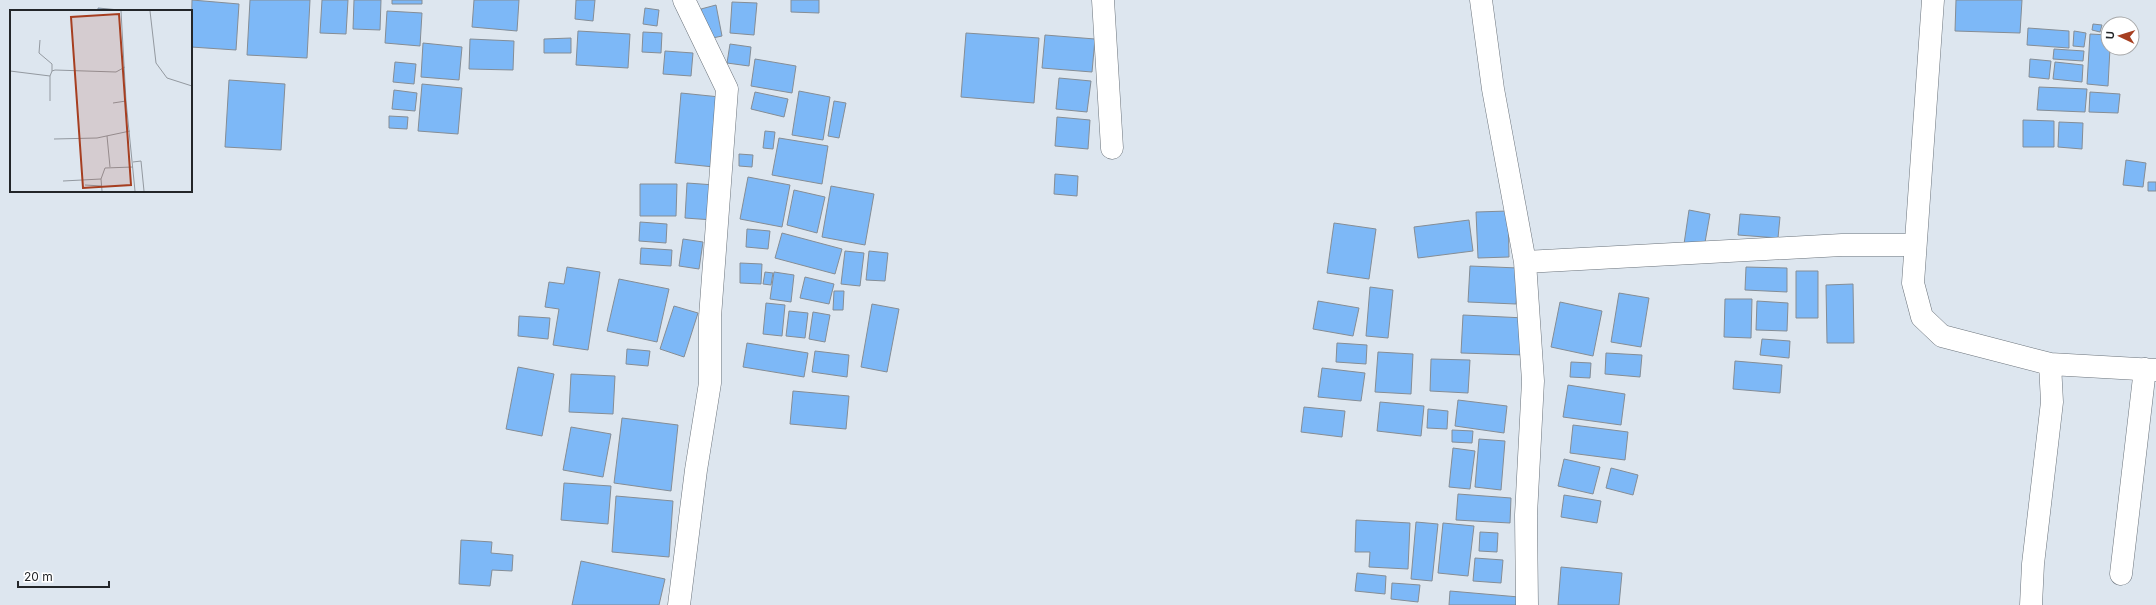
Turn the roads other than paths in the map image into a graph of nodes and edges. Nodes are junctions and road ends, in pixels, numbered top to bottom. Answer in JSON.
{"nodes":[{"id":1,"x":684,"y":0,"type":"edge"},
{"id":2,"x":1103,"y":0,"type":"edge"},
{"id":3,"x":1481,"y":0,"type":"edge"},
{"id":4,"x":1933,"y":0,"type":"edge"},
{"id":5,"x":1112,"y":148,"type":"dead end"},
{"id":6,"x":1914,"y":245,"type":"junction"},
{"id":7,"x":1525,"y":262,"type":"junction"},
{"id":8,"x":2050,"y":364,"type":"junction"},
{"id":9,"x":2151,"y":369,"type":"edge"},
{"id":10,"x":2122,"y":574,"type":"dead end"},
{"id":11,"x":679,"y":605,"type":"edge"},
{"id":12,"x":1527,"y":605,"type":"edge"},
{"id":13,"x":2031,"y":605,"type":"edge"}],
"edges":[{"from":1,"to":11,"type":"street"},
{"from":2,"to":5,"type":"street"},
{"from":3,"to":7,"type":"street"},
{"from":4,"to":6,"type":"street"},
{"from":6,"to":7,"type":"street"},
{"from":6,"to":8,"type":"street"},
{"from":7,"to":12,"type":"street"},
{"from":8,"to":9,"type":"street"},
{"from":8,"to":13,"type":"street"},
{"from":9,"to":10,"type":"street"}]}
